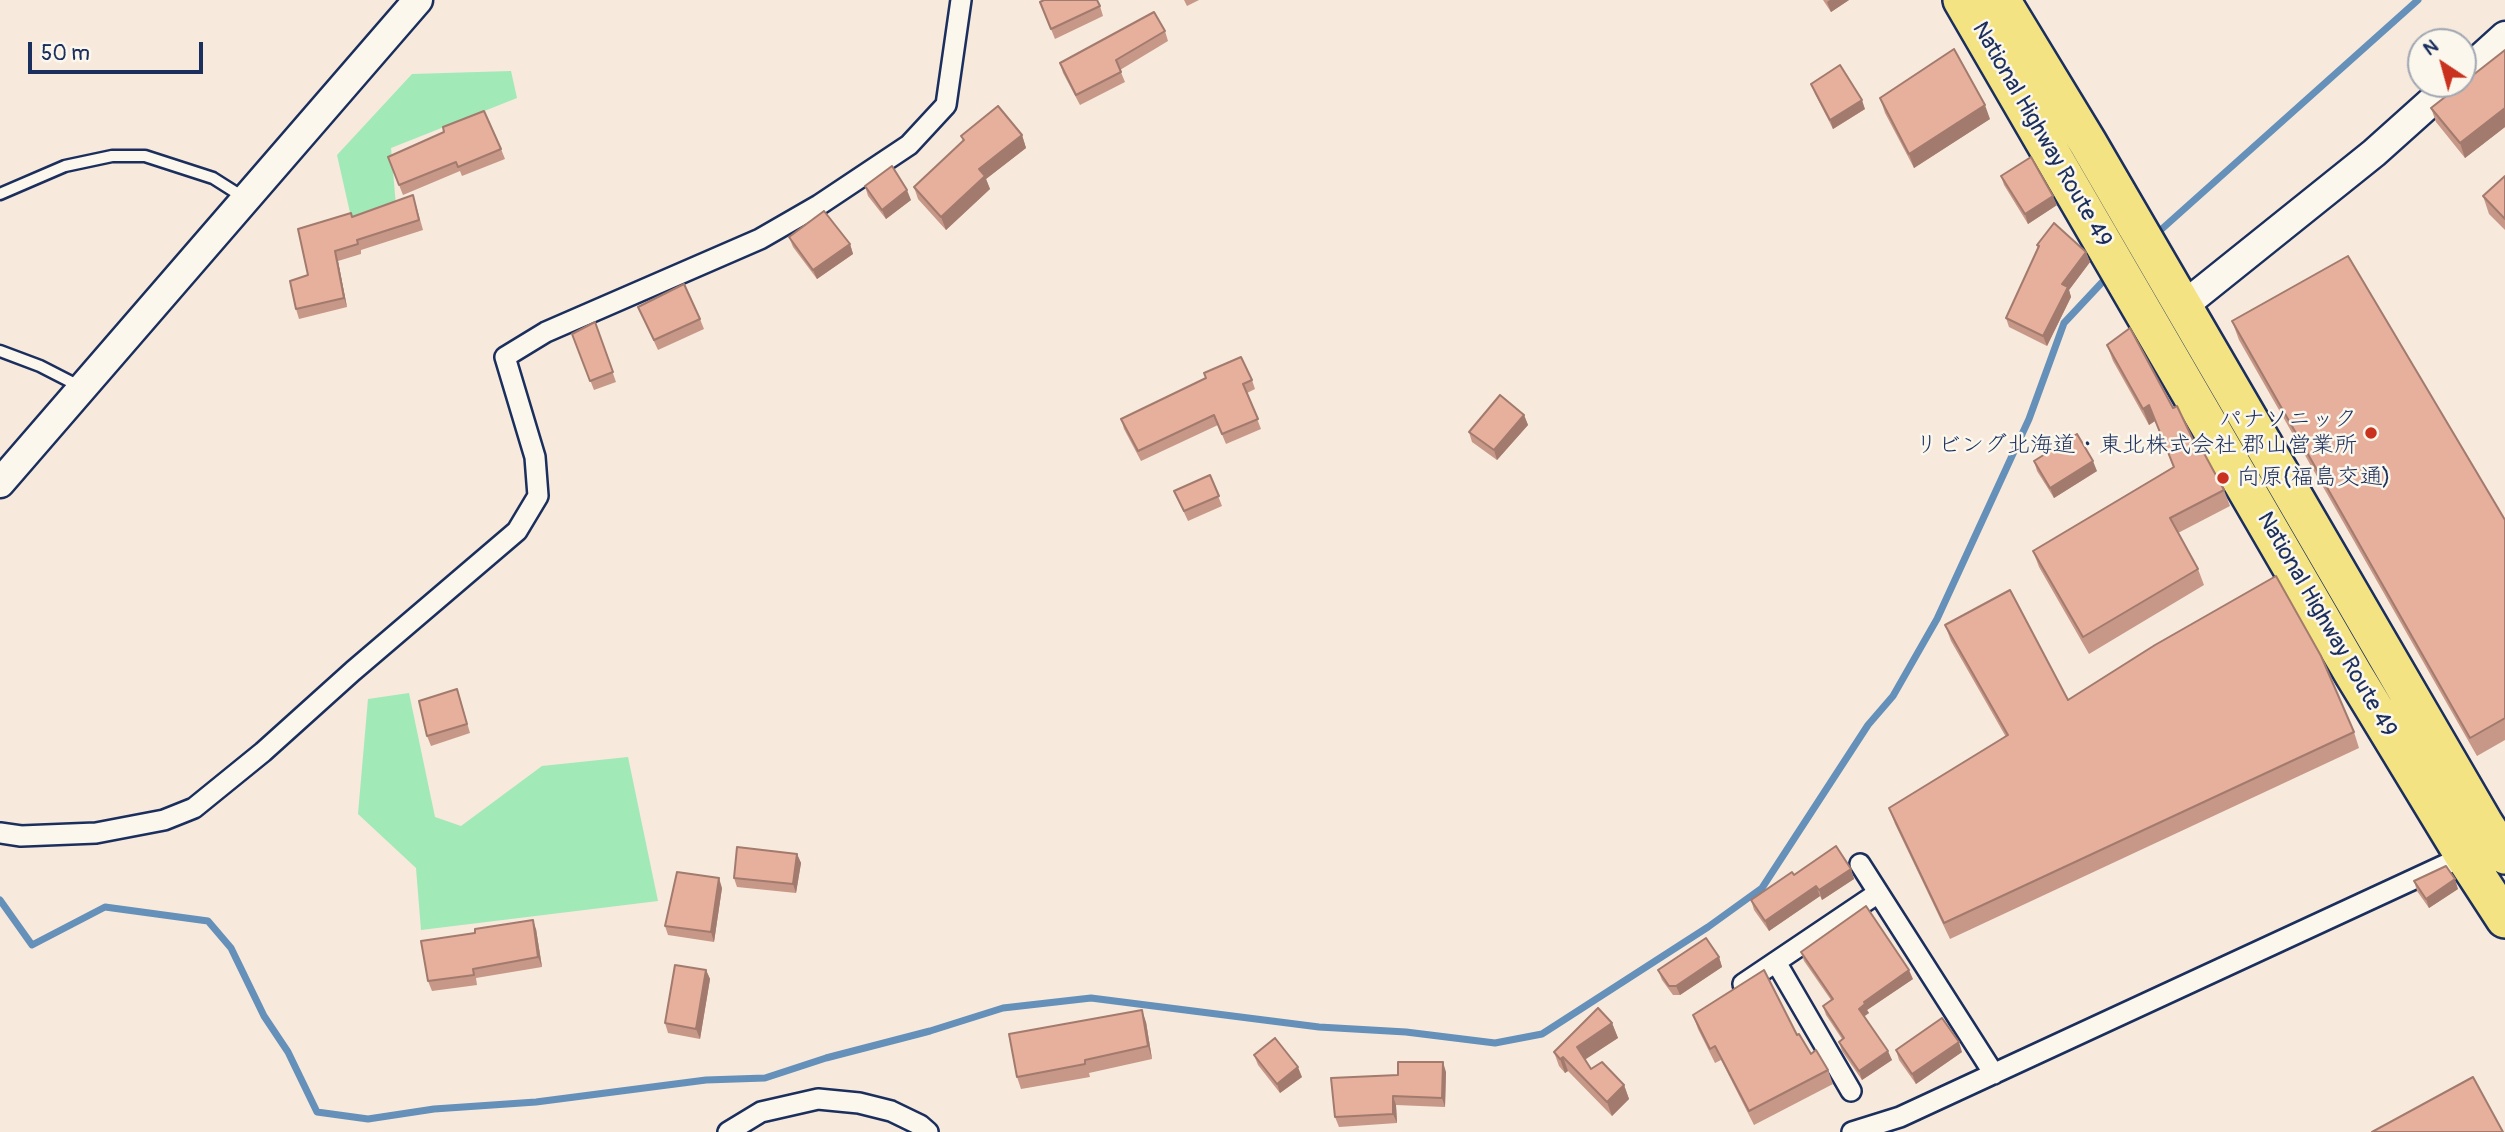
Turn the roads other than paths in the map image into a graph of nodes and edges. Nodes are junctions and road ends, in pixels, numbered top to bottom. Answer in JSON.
{"nodes":[{"id":1,"x":418,"y":0,"type":"edge"},
{"id":2,"x":961,"y":0,"type":"edge"},
{"id":3,"x":1962,"y":0,"type":"edge"},
{"id":4,"x":2001,"y":0,"type":"edge"},
{"id":5,"x":2505,"y":36,"type":"edge"},
{"id":6,"x":2477,"y":61,"type":"edge"},
{"id":7,"x":2435,"y":98,"type":"edge"},
{"id":8,"x":0,"y":194,"type":"edge"},
{"id":9,"x":246,"y":200,"type":"junction"},
{"id":10,"x":2182,"y":306,"type":"junction"},
{"id":11,"x":0,"y":351,"type":"edge"},
{"id":12,"x":82,"y":388,"type":"junction"},
{"id":13,"x":0,"y":483,"type":"edge"},
{"id":14,"x":0,"y":833,"type":"edge"},
{"id":15,"x":2505,"y":855,"type":"edge"},
{"id":16,"x":2464,"y":856,"type":"junction"},
{"id":17,"x":1860,"y":864,"type":"dead end"},
{"id":18,"x":1878,"y":892,"type":"junction"},
{"id":19,"x":2505,"y":919,"type":"edge"},
{"id":20,"x":1776,"y":962,"type":"junction"},
{"id":21,"x":1722,"y":998,"type":"edge"},
{"id":22,"x":1994,"y":1074,"type":"junction"},
{"id":23,"x":1851,"y":1091,"type":"dead end"},
{"id":24,"x":728,"y":1132,"type":"edge"},
{"id":25,"x":928,"y":1132,"type":"edge"},
{"id":26,"x":1852,"y":1132,"type":"edge"}],
"edges":[{"from":1,"to":9,"type":"street"},
{"from":2,"to":14,"type":"street"},
{"from":3,"to":16,"type":"highway","name":"National Highway Route 49"},
{"from":4,"to":10,"type":"highway","name":"National Highway Route 49"},
{"from":5,"to":6,"type":"street"},
{"from":7,"to":10,"type":"street"},
{"from":8,"to":9,"type":"lane"},
{"from":9,"to":12,"type":"street"},
{"from":10,"to":15,"type":"highway","name":"National Highway Route 49"},
{"from":11,"to":12,"type":"lane"},
{"from":12,"to":13,"type":"street"},
{"from":16,"to":19,"type":"highway","name":"National Highway Route 49"},
{"from":16,"to":22,"type":"street"},
{"from":17,"to":18,"type":"street"},
{"from":18,"to":20,"type":"street"},
{"from":18,"to":22,"type":"street"},
{"from":20,"to":21,"type":"street"},
{"from":20,"to":23,"type":"street"},
{"from":22,"to":26,"type":"street"},
{"from":24,"to":25,"type":"street"}]}
